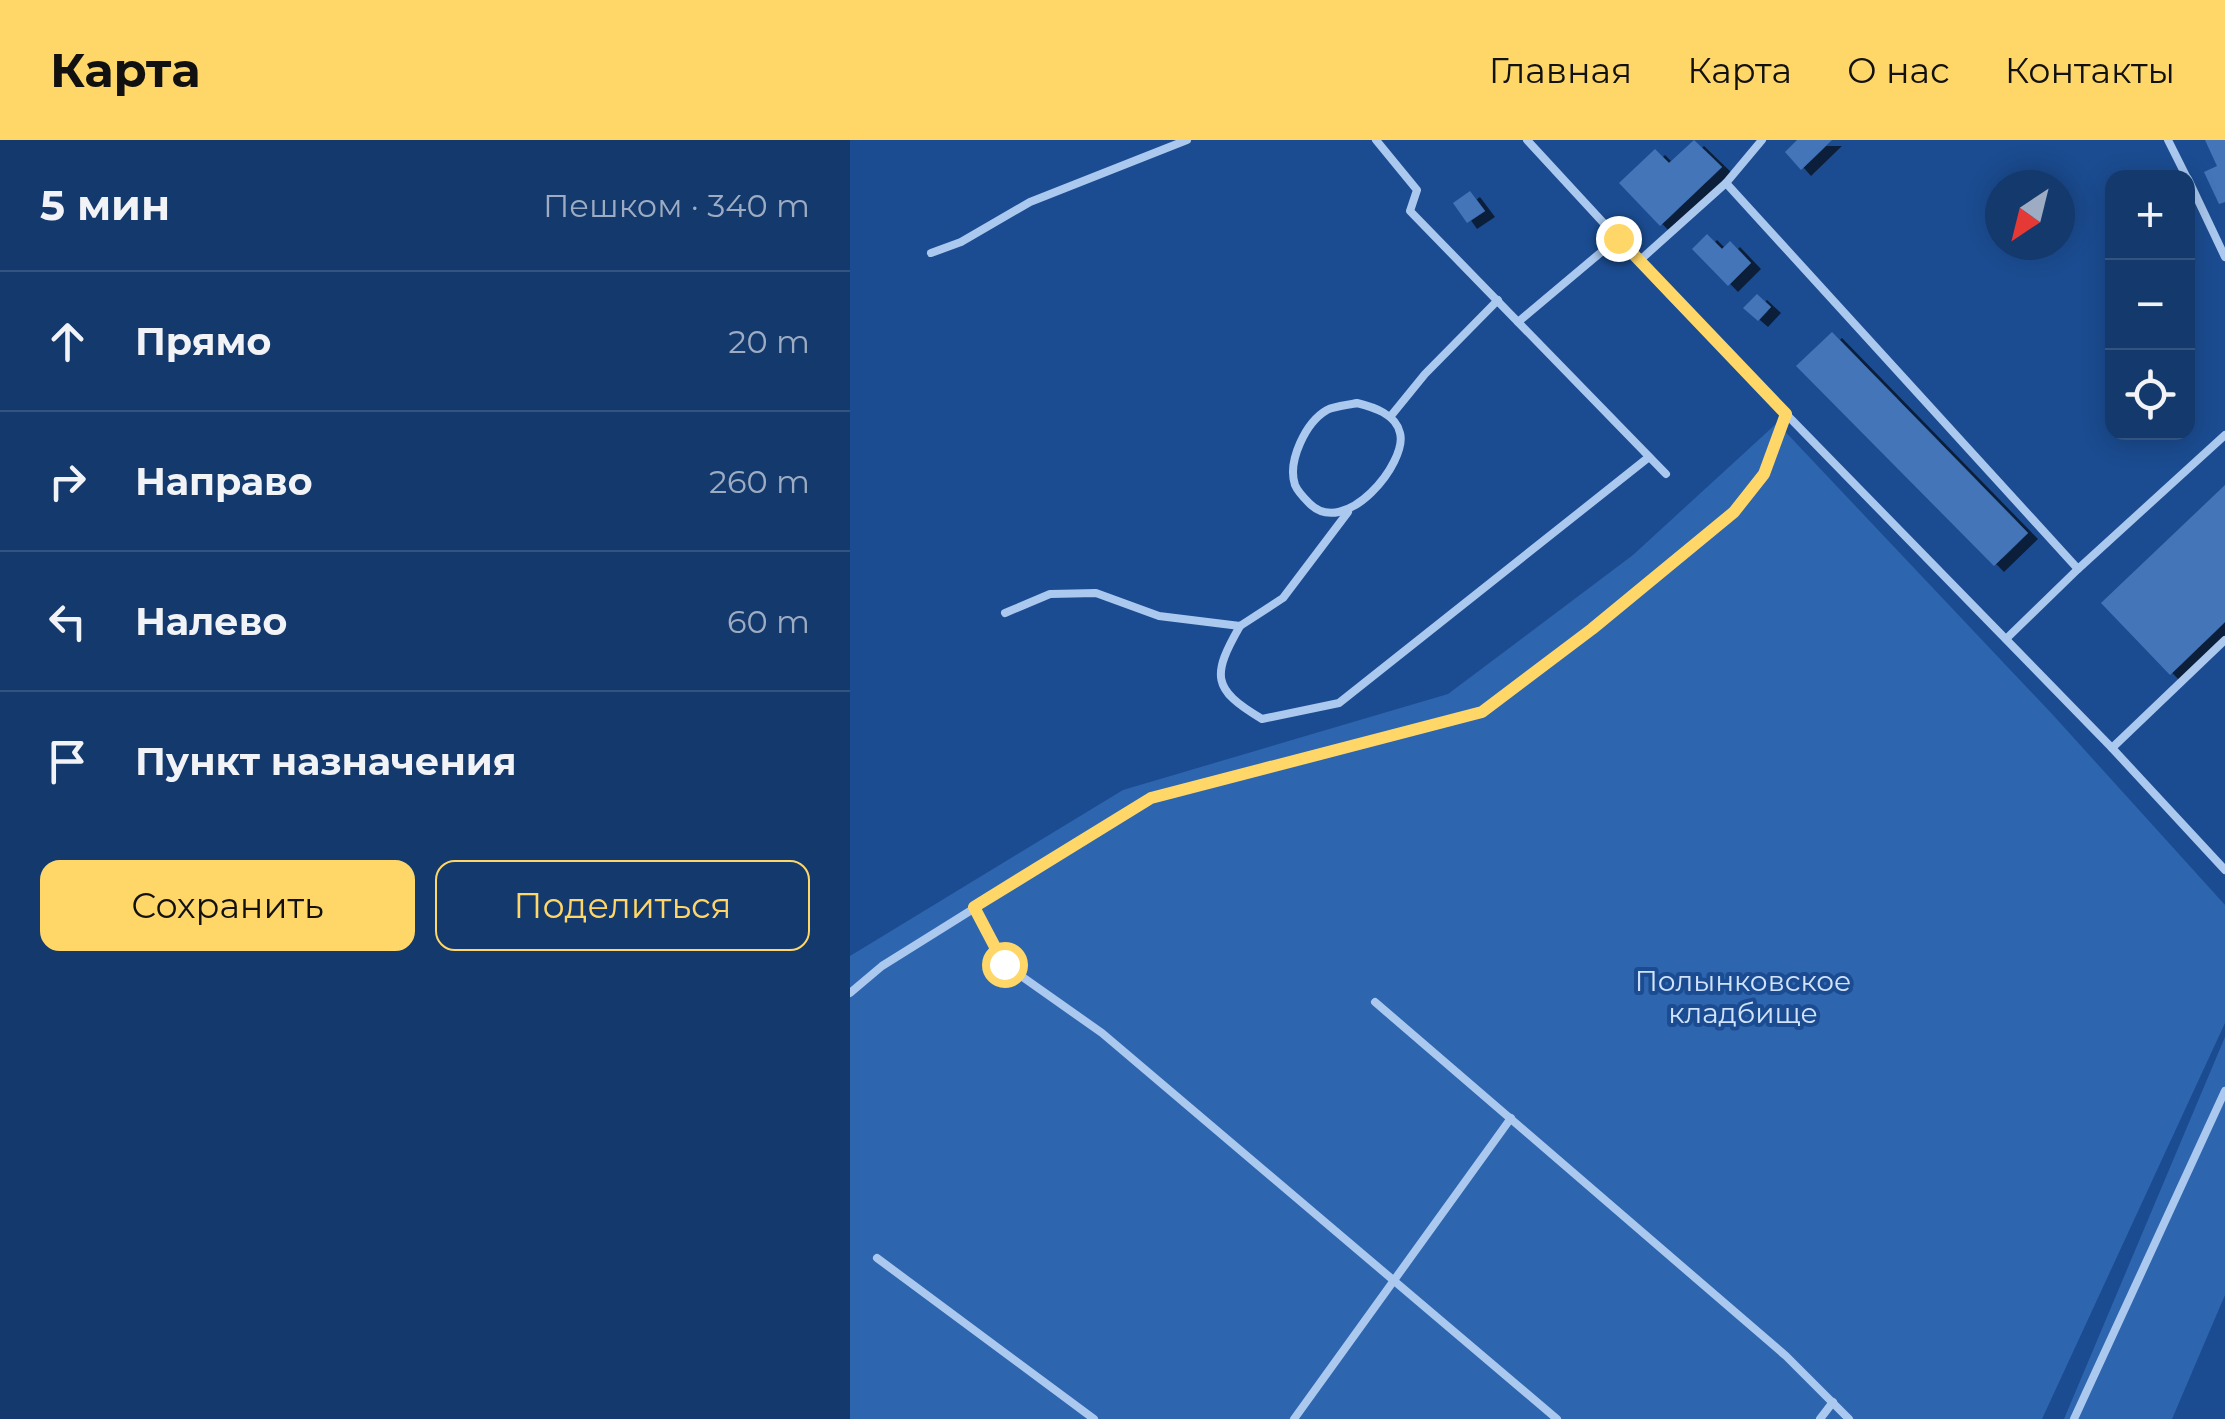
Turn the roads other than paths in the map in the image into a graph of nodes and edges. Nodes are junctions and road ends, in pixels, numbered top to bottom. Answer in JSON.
{"nodes":[{"id":1,"x":1187,"y":140,"type":"edge"},
{"id":2,"x":1376,"y":140,"type":"edge"},
{"id":3,"x":1527,"y":140,"type":"edge"},
{"id":4,"x":1762,"y":140,"type":"edge"},
{"id":5,"x":2168,"y":140,"type":"edge"},
{"id":6,"x":2183,"y":170,"type":"edge"},
{"id":7,"x":1726,"y":183,"type":"junction"},
{"id":8,"x":2195,"y":194,"type":"edge"},
{"id":9,"x":1618,"y":238,"type":"junction"},
{"id":10,"x":931,"y":253,"type":"dead end"},
{"id":11,"x":2225,"y":256,"type":"edge"},
{"id":12,"x":1639,"y":261,"type":"junction"},
{"id":13,"x":1498,"y":300,"type":"junction"},
{"id":14,"x":1518,"y":322,"type":"junction"},
{"id":15,"x":1786,"y":414,"type":"junction"},
{"id":16,"x":1390,"y":417,"type":"junction"},
{"id":17,"x":2225,"y":435,"type":"edge"},
{"id":18,"x":1649,"y":456,"type":"junction"},
{"id":19,"x":1666,"y":474,"type":"dead end"},
{"id":20,"x":1348,"y":512,"type":"junction"},
{"id":21,"x":2078,"y":569,"type":"junction"},
{"id":22,"x":1005,"y":613,"type":"dead end"},
{"id":23,"x":1240,"y":626,"type":"junction"},
{"id":24,"x":2006,"y":639,"type":"junction"},
{"id":25,"x":2225,"y":640,"type":"edge"},
{"id":26,"x":2112,"y":748,"type":"junction"},
{"id":27,"x":2225,"y":870,"type":"edge"},
{"id":28,"x":974,"y":907,"type":"junction"},
{"id":29,"x":850,"y":993,"type":"edge"},
{"id":30,"x":1376,"y":1002,"type":"dead end"},
{"id":31,"x":2225,"y":1091,"type":"edge"},
{"id":32,"x":1511,"y":1118,"type":"junction"},
{"id":33,"x":877,"y":1258,"type":"dead end"},
{"id":34,"x":1394,"y":1280,"type":"junction"},
{"id":35,"x":1833,"y":1402,"type":"junction"},
{"id":36,"x":1094,"y":1419,"type":"edge"},
{"id":37,"x":1294,"y":1419,"type":"edge"},
{"id":38,"x":1557,"y":1419,"type":"edge"},
{"id":39,"x":1820,"y":1419,"type":"edge"},
{"id":40,"x":1849,"y":1419,"type":"edge"},
{"id":41,"x":2074,"y":1419,"type":"edge"}],
"edges":[{"from":1,"to":10,"type":"lane"},
{"from":2,"to":13,"type":"lane"},
{"from":3,"to":9,"type":"lane"},
{"from":4,"to":7,"type":"lane"},
{"from":5,"to":6,"type":"lane"},
{"from":7,"to":12,"type":"lane"},
{"from":7,"to":21,"type":"lane"},
{"from":8,"to":11,"type":"lane"},
{"from":9,"to":12,"type":"lane"},
{"from":9,"to":14,"type":"lane"},
{"from":12,"to":15,"type":"lane"},
{"from":13,"to":14,"type":"lane"},
{"from":13,"to":16,"type":"lane"},
{"from":14,"to":18,"type":"lane"},
{"from":15,"to":24,"type":"lane"},
{"from":15,"to":28,"type":"lane"},
{"from":16,"to":20,"type":"lane"},
{"from":16,"to":20,"type":"lane"},
{"from":17,"to":21,"type":"lane"},
{"from":18,"to":19,"type":"lane"},
{"from":18,"to":23,"type":"lane"},
{"from":20,"to":23,"type":"lane"},
{"from":21,"to":24,"type":"lane"},
{"from":22,"to":23,"type":"lane"},
{"from":24,"to":26,"type":"lane"},
{"from":25,"to":26,"type":"lane"},
{"from":26,"to":27,"type":"lane"},
{"from":28,"to":29,"type":"lane"},
{"from":28,"to":34,"type":"lane"},
{"from":30,"to":32,"type":"lane"},
{"from":31,"to":41,"type":"lane"},
{"from":32,"to":34,"type":"lane"},
{"from":32,"to":35,"type":"lane"},
{"from":33,"to":36,"type":"lane"},
{"from":34,"to":37,"type":"lane"},
{"from":34,"to":38,"type":"lane"},
{"from":35,"to":39,"type":"lane"},
{"from":35,"to":40,"type":"lane"}]}
